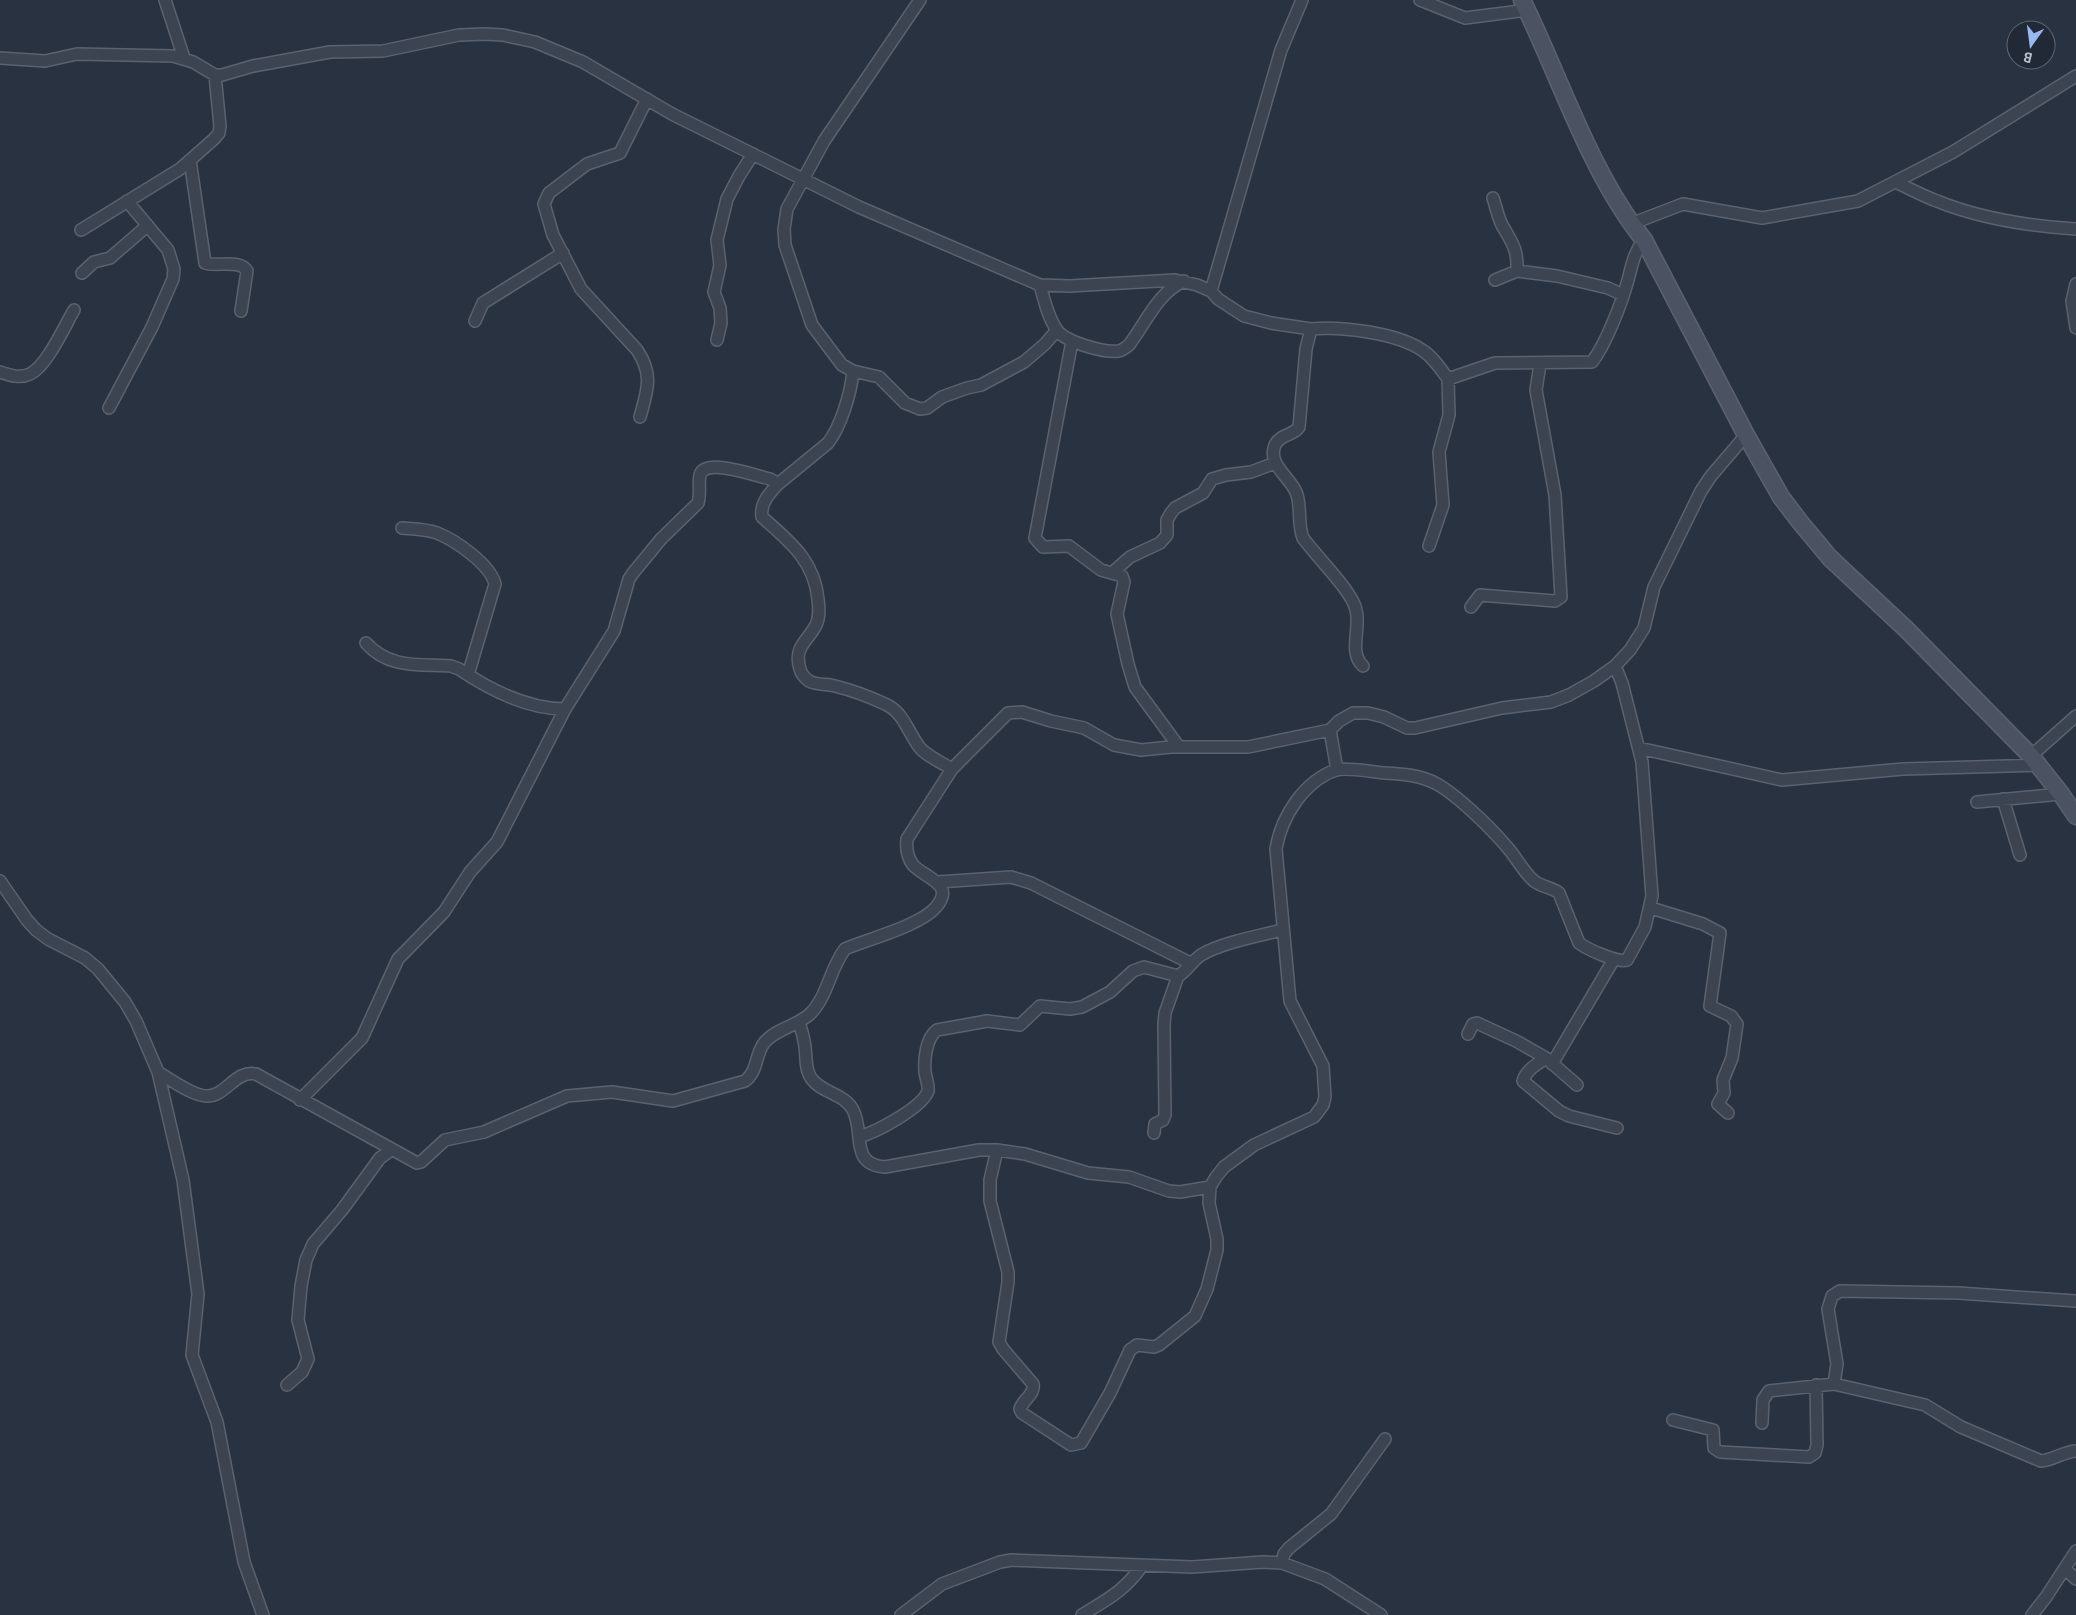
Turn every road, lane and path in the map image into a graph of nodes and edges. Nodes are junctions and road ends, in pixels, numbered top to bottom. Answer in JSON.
{"nodes":[{"id":1,"x":165,"y":0,"type":"edge"},
{"id":2,"x":920,"y":0,"type":"edge"},
{"id":3,"x":1302,"y":0,"type":"edge"},
{"id":4,"x":1420,"y":0,"type":"edge"},
{"id":5,"x":1525,"y":5,"type":"edge"},
{"id":6,"x":0,"y":58,"type":"edge"},
{"id":7,"x":184,"y":58,"type":"junction"},
{"id":8,"x":215,"y":75,"type":"junction"},
{"id":9,"x":2076,"y":76,"type":"edge"},
{"id":10,"x":647,"y":99,"type":"junction"},
{"id":11,"x":753,"y":154,"type":"junction"},
{"id":12,"x":190,"y":160,"type":"junction"},
{"id":13,"x":802,"y":180,"type":"junction"},
{"id":14,"x":1895,"y":182,"type":"junction"},
{"id":15,"x":1493,"y":198,"type":"dead end"},
{"id":16,"x":127,"y":201,"type":"junction"},
{"id":17,"x":1631,"y":224,"type":"junction"},
{"id":18,"x":147,"y":226,"type":"junction"},
{"id":19,"x":2076,"y":229,"type":"edge"},
{"id":20,"x":81,"y":230,"type":"dead end"},
{"id":21,"x":1644,"y":240,"type":"junction"},
{"id":22,"x":563,"y":253,"type":"junction"},
{"id":23,"x":1517,"y":271,"type":"junction"},
{"id":24,"x":82,"y":273,"type":"dead end"},
{"id":25,"x":1495,"y":280,"type":"dead end"},
{"id":26,"x":1184,"y":281,"type":"junction"},
{"id":27,"x":2076,"y":284,"type":"edge"},
{"id":28,"x":1040,"y":285,"type":"junction"},
{"id":29,"x":1211,"y":291,"type":"junction"},
{"id":30,"x":1623,"y":295,"type":"junction"},
{"id":31,"x":74,"y":310,"type":"dead end"},
{"id":32,"x":240,"y":310,"type":"dead end"},
{"id":33,"x":475,"y":320,"type":"dead end"},
{"id":34,"x":2076,"y":328,"type":"edge"},
{"id":35,"x":1311,"y":329,"type":"junction"},
{"id":36,"x":1057,"y":330,"type":"junction"},
{"id":37,"x":717,"y":340,"type":"dead end"},
{"id":38,"x":1072,"y":342,"type":"junction"},
{"id":39,"x":1540,"y":364,"type":"junction"},
{"id":40,"x":853,"y":371,"type":"junction"},
{"id":41,"x":0,"y":372,"type":"edge"},
{"id":42,"x":1448,"y":379,"type":"junction"},
{"id":43,"x":109,"y":408,"type":"dead end"},
{"id":44,"x":640,"y":417,"type":"dead end"},
{"id":45,"x":1746,"y":435,"type":"junction"},
{"id":46,"x":1275,"y":462,"type":"junction"},
{"id":47,"x":778,"y":484,"type":"junction"},
{"id":48,"x":402,"y":528,"type":"dead end"},
{"id":49,"x":1429,"y":546,"type":"dead end"},
{"id":50,"x":1113,"y":572,"type":"junction"},
{"id":51,"x":1472,"y":608,"type":"dead end"},
{"id":52,"x":366,"y":643,"type":"dead end"},
{"id":53,"x":1363,"y":666,"type":"dead end"},
{"id":54,"x":1614,"y":666,"type":"junction"},
{"id":55,"x":468,"y":675,"type":"junction"},
{"id":56,"x":565,"y":709,"type":"junction"},
{"id":57,"x":2076,"y":716,"type":"edge"},
{"id":58,"x":1330,"y":730,"type":"junction"},
{"id":59,"x":1179,"y":747,"type":"junction"},
{"id":60,"x":1638,"y":748,"type":"junction"},
{"id":61,"x":2035,"y":760,"type":"junction"},
{"id":62,"x":952,"y":768,"type":"junction"},
{"id":63,"x":1337,"y":770,"type":"junction"},
{"id":64,"x":2061,"y":794,"type":"junction"},
{"id":65,"x":2003,"y":799,"type":"junction"},
{"id":66,"x":1977,"y":802,"type":"dead end"},
{"id":67,"x":2076,"y":816,"type":"edge"},
{"id":68,"x":2020,"y":855,"type":"dead end"},
{"id":69,"x":0,"y":880,"type":"edge"},
{"id":70,"x":938,"y":882,"type":"junction"},
{"id":71,"x":1651,"y":908,"type":"junction"},
{"id":72,"x":1282,"y":930,"type":"junction"},
{"id":73,"x":1614,"y":959,"type":"junction"},
{"id":74,"x":1190,"y":963,"type":"junction"},
{"id":75,"x":1178,"y":976,"type":"junction"},
{"id":76,"x":798,"y":1022,"type":"junction"},
{"id":77,"x":1468,"y":1034,"type":"dead end"},
{"id":78,"x":1549,"y":1061,"type":"junction"},
{"id":79,"x":158,"y":1072,"type":"junction"},
{"id":80,"x":1577,"y":1084,"type":"dead end"},
{"id":81,"x":300,"y":1100,"type":"junction"},
{"id":82,"x":1728,"y":1113,"type":"dead end"},
{"id":83,"x":1617,"y":1128,"type":"dead end"},
{"id":84,"x":1154,"y":1132,"type":"dead end"},
{"id":85,"x":859,"y":1137,"type":"junction"},
{"id":86,"x":391,"y":1150,"type":"junction"},
{"id":87,"x":997,"y":1150,"type":"junction"},
{"id":88,"x":1210,"y":1187,"type":"junction"},
{"id":89,"x":2076,"y":1301,"type":"edge"},
{"id":90,"x":1834,"y":1384,"type":"junction"},
{"id":91,"x":288,"y":1385,"type":"dead end"},
{"id":92,"x":1816,"y":1385,"type":"junction"},
{"id":93,"x":1673,"y":1420,"type":"dead end"},
{"id":94,"x":1762,"y":1423,"type":"dead end"},
{"id":95,"x":1385,"y":1440,"type":"dead end"},
{"id":96,"x":2076,"y":1451,"type":"edge"},
{"id":97,"x":2076,"y":1551,"type":"edge"},
{"id":98,"x":1282,"y":1563,"type":"junction"},
{"id":99,"x":1142,"y":1566,"type":"junction"},
{"id":100,"x":2065,"y":1569,"type":"junction"},
{"id":101,"x":2076,"y":1579,"type":"edge"},
{"id":102,"x":263,"y":1615,"type":"edge"},
{"id":103,"x":902,"y":1615,"type":"edge"},
{"id":104,"x":1082,"y":1615,"type":"edge"},
{"id":105,"x":1381,"y":1615,"type":"edge"},
{"id":106,"x":2032,"y":1615,"type":"edge"}],
"edges":[{"from":1,"to":7,"type":"street"},
{"from":2,"to":13,"type":"street"},
{"from":3,"to":29,"type":"street"},
{"from":4,"to":5,"type":"street"},
{"from":5,"to":17,"type":"street"},
{"from":6,"to":7,"type":"street"},
{"from":7,"to":8,"type":"street"},
{"from":8,"to":10,"type":"street"},
{"from":8,"to":12,"type":"street"},
{"from":9,"to":14,"type":"street"},
{"from":10,"to":11,"type":"street"},
{"from":10,"to":22,"type":"street"},
{"from":11,"to":13,"type":"street"},
{"from":11,"to":37,"type":"street"},
{"from":12,"to":16,"type":"street"},
{"from":12,"to":32,"type":"street"},
{"from":13,"to":28,"type":"street"},
{"from":13,"to":40,"type":"street"},
{"from":14,"to":17,"type":"street"},
{"from":14,"to":19,"type":"street"},
{"from":15,"to":23,"type":"street"},
{"from":16,"to":18,"type":"street"},
{"from":16,"to":20,"type":"street"},
{"from":17,"to":21,"type":"street"},
{"from":18,"to":24,"type":"street"},
{"from":18,"to":43,"type":"street"},
{"from":21,"to":30,"type":"street"},
{"from":21,"to":45,"type":"street"},
{"from":22,"to":33,"type":"street"},
{"from":22,"to":44,"type":"street"},
{"from":23,"to":25,"type":"street"},
{"from":23,"to":30,"type":"street"},
{"from":26,"to":28,"type":"street"},
{"from":26,"to":29,"type":"street"},
{"from":26,"to":38,"type":"street"},
{"from":27,"to":34,"type":"street"},
{"from":28,"to":36,"type":"street"},
{"from":29,"to":35,"type":"street"},
{"from":30,"to":39,"type":"street"},
{"from":31,"to":41,"type":"street"},
{"from":35,"to":42,"type":"street"},
{"from":35,"to":46,"type":"street"},
{"from":36,"to":38,"type":"street"},
{"from":36,"to":40,"type":"street"},
{"from":38,"to":50,"type":"street"},
{"from":39,"to":42,"type":"street"},
{"from":39,"to":51,"type":"street"},
{"from":40,"to":47,"type":"street"},
{"from":42,"to":49,"type":"street"},
{"from":45,"to":54,"type":"street"},
{"from":45,"to":61,"type":"street"},
{"from":46,"to":50,"type":"street"},
{"from":46,"to":53,"type":"street"},
{"from":47,"to":56,"type":"street"},
{"from":47,"to":62,"type":"street"},
{"from":48,"to":55,"type":"street"},
{"from":50,"to":59,"type":"street"},
{"from":52,"to":55,"type":"street"},
{"from":54,"to":58,"type":"street"},
{"from":54,"to":60,"type":"street"},
{"from":55,"to":56,"type":"street"},
{"from":56,"to":81,"type":"street"},
{"from":57,"to":61,"type":"street"},
{"from":58,"to":59,"type":"street"},
{"from":58,"to":63,"type":"street"},
{"from":59,"to":62,"type":"street"},
{"from":60,"to":61,"type":"street"},
{"from":60,"to":71,"type":"street"},
{"from":61,"to":64,"type":"street"},
{"from":62,"to":70,"type":"street"},
{"from":63,"to":72,"type":"street"},
{"from":63,"to":73,"type":"street"},
{"from":64,"to":65,"type":"street"},
{"from":64,"to":67,"type":"street"},
{"from":65,"to":66,"type":"street"},
{"from":65,"to":68,"type":"street"},
{"from":69,"to":79,"type":"street"},
{"from":70,"to":74,"type":"street"},
{"from":70,"to":76,"type":"street"},
{"from":71,"to":73,"type":"street"},
{"from":71,"to":82,"type":"street"},
{"from":72,"to":74,"type":"street"},
{"from":72,"to":88,"type":"street"},
{"from":73,"to":78,"type":"street"},
{"from":74,"to":75,"type":"street"},
{"from":75,"to":84,"type":"street"},
{"from":75,"to":85,"type":"street"},
{"from":76,"to":85,"type":"street"},
{"from":76,"to":86,"type":"street"},
{"from":77,"to":78,"type":"street"},
{"from":78,"to":80,"type":"street"},
{"from":78,"to":83,"type":"street"},
{"from":79,"to":81,"type":"street"},
{"from":79,"to":102,"type":"street"},
{"from":81,"to":86,"type":"street"},
{"from":85,"to":87,"type":"street"},
{"from":86,"to":91,"type":"street"},
{"from":87,"to":88,"type":"street"},
{"from":87,"to":88,"type":"street"},
{"from":89,"to":90,"type":"street"},
{"from":90,"to":92,"type":"street"},
{"from":90,"to":96,"type":"street"},
{"from":92,"to":93,"type":"street"},
{"from":92,"to":94,"type":"street"},
{"from":95,"to":98,"type":"street"},
{"from":97,"to":100,"type":"street"},
{"from":98,"to":99,"type":"street"},
{"from":98,"to":105,"type":"street"},
{"from":99,"to":103,"type":"street"},
{"from":99,"to":104,"type":"street"},
{"from":100,"to":101,"type":"street"},
{"from":100,"to":106,"type":"street"}]}
